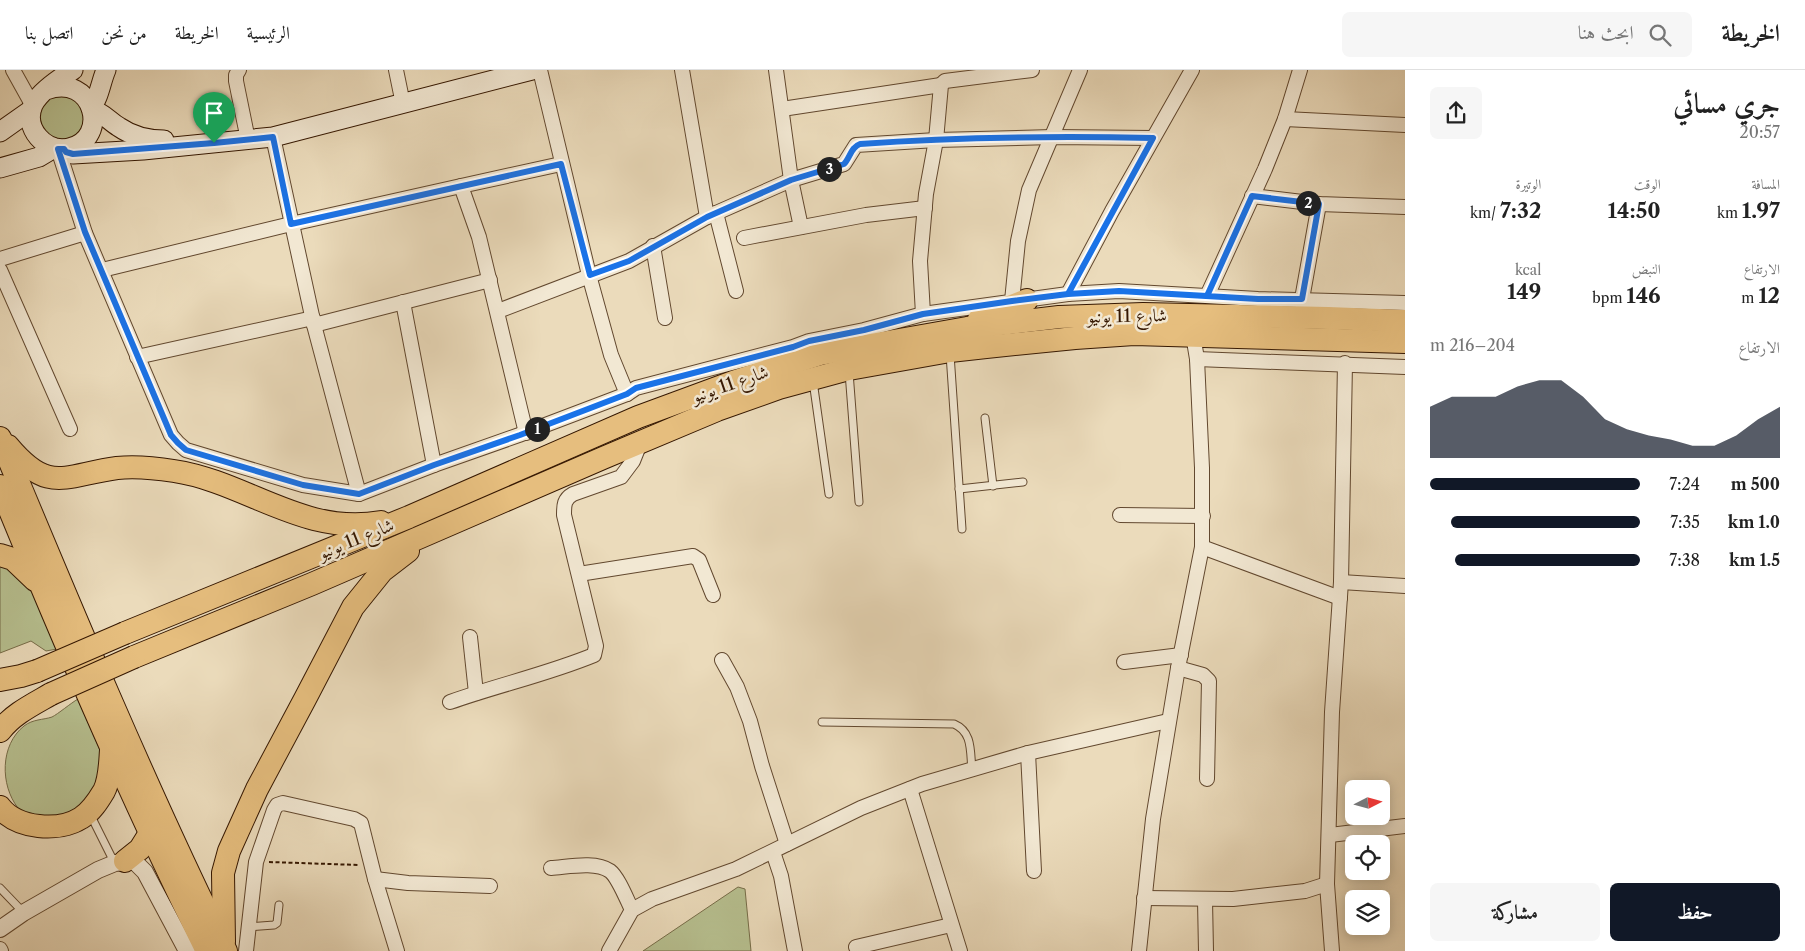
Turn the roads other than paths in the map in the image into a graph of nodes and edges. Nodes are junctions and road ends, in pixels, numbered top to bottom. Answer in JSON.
{"nodes":[{"id":1,"x":13,"y":70,"type":"edge"},
{"id":2,"x":73,"y":70,"type":"edge"},
{"id":3,"x":106,"y":70,"type":"edge"},
{"id":4,"x":239,"y":70,"type":"edge"},
{"id":5,"x":396,"y":70,"type":"edge"},
{"id":6,"x":532,"y":70,"type":"edge"},
{"id":7,"x":540,"y":70,"type":"edge"},
{"id":8,"x":682,"y":70,"type":"edge"},
{"id":9,"x":776,"y":70,"type":"edge"},
{"id":10,"x":1032,"y":70,"type":"edge"},
{"id":11,"x":1080,"y":70,"type":"edge"},
{"id":12,"x":1192,"y":70,"type":"edge"},
{"id":13,"x":1300,"y":70,"type":"edge"},
{"id":14,"x":941,"y":85,"type":"junction"},
{"id":15,"x":46,"y":90,"type":"junction"},
{"id":16,"x":403,"y":104,"type":"junction"},
{"id":17,"x":32,"y":108,"type":"junction"},
{"id":18,"x":92,"y":108,"type":"junction"},
{"id":19,"x":782,"y":109,"type":"junction"},
{"id":20,"x":1285,"y":119,"type":"junction"},
{"id":21,"x":1405,"y":125,"type":"edge"},
{"id":22,"x":0,"y":132,"type":"edge"},
{"id":23,"x":273,"y":137,"type":"junction"},
{"id":24,"x":1053,"y":137,"type":"junction"},
{"id":25,"x":1153,"y":138,"type":"junction"},
{"id":26,"x":248,"y":140,"type":"junction"},
{"id":27,"x":936,"y":140,"type":"junction"},
{"id":28,"x":214,"y":143,"type":"junction"},
{"id":29,"x":59,"y":149,"type":"junction"},
{"id":30,"x":561,"y":164,"type":"junction"},
{"id":31,"x":0,"y":168,"type":"edge"},
{"id":32,"x":791,"y":180,"type":"junction"},
{"id":33,"x":461,"y":186,"type":"junction"},
{"id":34,"x":1252,"y":196,"type":"junction"},
{"id":35,"x":1319,"y":204,"type":"junction"},
{"id":36,"x":1405,"y":207,"type":"edge"},
{"id":37,"x":925,"y":208,"type":"junction"},
{"id":38,"x":711,"y":215,"type":"junction"},
{"id":39,"x":291,"y":224,"type":"junction"},
{"id":40,"x":801,"y":227,"type":"junction"},
{"id":41,"x":85,"y":232,"type":"junction"},
{"id":42,"x":744,"y":238,"type":"dead end"},
{"id":43,"x":653,"y":246,"type":"junction"},
{"id":44,"x":0,"y":259,"type":"edge"},
{"id":45,"x":0,"y":270,"type":"edge"},
{"id":46,"x":102,"y":270,"type":"junction"},
{"id":47,"x":590,"y":275,"type":"junction"},
{"id":48,"x":490,"y":280,"type":"junction"},
{"id":49,"x":736,"y":291,"type":"dead end"},
{"id":50,"x":1068,"y":294,"type":"junction"},
{"id":51,"x":1207,"y":296,"type":"junction"},
{"id":52,"x":1302,"y":299,"type":"junction"},
{"id":53,"x":1019,"y":301,"type":"junction"},
{"id":54,"x":403,"y":302,"type":"junction"},
{"id":55,"x":1405,"y":304,"type":"edge"},
{"id":56,"x":498,"y":311,"type":"junction"},
{"id":57,"x":923,"y":314,"type":"junction"},
{"id":58,"x":665,"y":318,"type":"dead end"},
{"id":59,"x":1405,"y":321,"type":"edge"},
{"id":60,"x":313,"y":322,"type":"junction"},
{"id":61,"x":1361,"y":330,"type":"junction"},
{"id":62,"x":1193,"y":335,"type":"junction"},
{"id":63,"x":948,"y":342,"type":"junction"},
{"id":64,"x":1405,"y":342,"type":"edge"},
{"id":65,"x":137,"y":357,"type":"junction"},
{"id":66,"x":1197,"y":359,"type":"junction"},
{"id":67,"x":1345,"y":364,"type":"junction"},
{"id":68,"x":1405,"y":366,"type":"edge"},
{"id":69,"x":849,"y":369,"type":"junction"},
{"id":70,"x":813,"y":379,"type":"junction"},
{"id":71,"x":627,"y":394,"type":"junction"},
{"id":72,"x":985,"y":418,"type":"dead end"},
{"id":73,"x":70,"y":429,"type":"dead end"},
{"id":74,"x":526,"y":433,"type":"junction"},
{"id":75,"x":0,"y":437,"type":"edge"},
{"id":76,"x":640,"y":442,"type":"junction"},
{"id":77,"x":434,"y":465,"type":"junction"},
{"id":78,"x":1023,"y":482,"type":"dead end"},
{"id":79,"x":0,"y":486,"type":"edge"},
{"id":80,"x":993,"y":486,"type":"junction"},
{"id":81,"x":960,"y":490,"type":"junction"},
{"id":82,"x":359,"y":494,"type":"junction"},
{"id":83,"x":828,"y":494,"type":"dead end"},
{"id":84,"x":858,"y":502,"type":"dead end"},
{"id":85,"x":438,"y":505,"type":"junction"},
{"id":86,"x":1120,"y":515,"type":"dead end"},
{"id":87,"x":1202,"y":516,"type":"junction"},
{"id":88,"x":409,"y":518,"type":"junction"},
{"id":89,"x":962,"y":528,"type":"dead end"},
{"id":90,"x":439,"y":529,"type":"junction"},
{"id":91,"x":1202,"y":547,"type":"junction"},
{"id":92,"x":0,"y":555,"type":"edge"},
{"id":93,"x":578,"y":574,"type":"junction"},
{"id":94,"x":1341,"y":582,"type":"junction"},
{"id":95,"x":1405,"y":586,"type":"edge"},
{"id":96,"x":42,"y":588,"type":"junction"},
{"id":97,"x":713,"y":595,"type":"dead end"},
{"id":98,"x":1340,"y":598,"type":"junction"},
{"id":99,"x":470,"y":637,"type":"dead end"},
{"id":100,"x":722,"y":660,"type":"dead end"},
{"id":101,"x":1179,"y":661,"type":"junction"},
{"id":102,"x":1124,"y":662,"type":"dead end"},
{"id":103,"x":0,"y":680,"type":"edge"},
{"id":104,"x":476,"y":693,"type":"junction"},
{"id":105,"x":450,"y":702,"type":"dead end"},
{"id":106,"x":1168,"y":721,"type":"junction"},
{"id":107,"x":822,"y":722,"type":"dead end"},
{"id":108,"x":0,"y":731,"type":"edge"},
{"id":109,"x":112,"y":749,"type":"junction"},
{"id":110,"x":1028,"y":753,"type":"junction"},
{"id":111,"x":972,"y":770,"type":"junction"},
{"id":112,"x":1206,"y":779,"type":"dead end"},
{"id":113,"x":910,"y":790,"type":"junction"},
{"id":114,"x":0,"y":807,"type":"edge"},
{"id":115,"x":89,"y":811,"type":"junction"},
{"id":116,"x":1405,"y":826,"type":"edge"},
{"id":117,"x":150,"y":833,"type":"junction"},
{"id":118,"x":1330,"y":835,"type":"junction"},
{"id":119,"x":787,"y":844,"type":"junction"},
{"id":120,"x":773,"y":852,"type":"junction"},
{"id":121,"x":120,"y":862,"type":"junction"},
{"id":122,"x":551,"y":868,"type":"dead end"},
{"id":123,"x":1034,"y":871,"type":"dead end"},
{"id":124,"x":373,"y":872,"type":"junction"},
{"id":125,"x":1327,"y":884,"type":"junction"},
{"id":126,"x":490,"y":886,"type":"dead end"},
{"id":127,"x":0,"y":888,"type":"edge"},
{"id":128,"x":1144,"y":898,"type":"junction"},
{"id":129,"x":1205,"y":900,"type":"junction"},
{"id":130,"x":279,"y":905,"type":"dead end"},
{"id":131,"x":632,"y":910,"type":"junction"},
{"id":132,"x":23,"y":913,"type":"junction"},
{"id":133,"x":951,"y":925,"type":"junction"},
{"id":134,"x":249,"y":927,"type":"junction"},
{"id":135,"x":0,"y":929,"type":"edge"},
{"id":136,"x":856,"y":947,"type":"dead end"},
{"id":137,"x":219,"y":949,"type":"edge"},
{"id":138,"x":187,"y":951,"type":"edge"},
{"id":139,"x":246,"y":951,"type":"edge"},
{"id":140,"x":398,"y":951,"type":"edge"},
{"id":141,"x":609,"y":951,"type":"edge"},
{"id":142,"x":795,"y":951,"type":"edge"},
{"id":143,"x":960,"y":951,"type":"edge"},
{"id":144,"x":1139,"y":951,"type":"edge"},
{"id":145,"x":1206,"y":951,"type":"edge"},
{"id":146,"x":1332,"y":951,"type":"edge"}],
"edges":[{"from":1,"to":17,"type":"street"},
{"from":2,"to":15,"type":"main road"},
{"from":3,"to":18,"type":"main road"},
{"from":4,"to":26,"type":"street"},
{"from":5,"to":16,"type":"street"},
{"from":6,"to":16,"type":"main road"},
{"from":7,"to":30,"type":"street"},
{"from":8,"to":38,"type":"street"},
{"from":9,"to":19,"type":"street"},
{"from":10,"to":14,"type":"street"},
{"from":11,"to":24,"type":"street"},
{"from":12,"to":25,"type":"street"},
{"from":13,"to":20,"type":"street"},
{"from":14,"to":19,"type":"street"},
{"from":14,"to":27,"type":"street"},
{"from":15,"to":17,"type":"main road"},
{"from":15,"to":18,"type":"main road"},
{"from":16,"to":23,"type":"main road"},
{"from":17,"to":22,"type":"main road"},
{"from":17,"to":29,"type":"main road"},
{"from":18,"to":28,"type":"main road"},
{"from":18,"to":29,"type":"main road"},
{"from":19,"to":32,"type":"street"},
{"from":20,"to":21,"type":"street"},
{"from":20,"to":34,"type":"street"},
{"from":23,"to":26,"type":"main road"},
{"from":23,"to":39,"type":"street"},
{"from":24,"to":25,"type":"street"},
{"from":24,"to":27,"type":"street"},
{"from":24,"to":53,"type":"street"},
{"from":25,"to":50,"type":"street"},
{"from":26,"to":28,"type":"main road"},
{"from":27,"to":32,"type":"street"},
{"from":27,"to":37,"type":"street"},
{"from":28,"to":29,"type":"main road"},
{"from":29,"to":31,"type":"main road"},
{"from":29,"to":41,"type":"street"},
{"from":30,"to":33,"type":"street"},
{"from":30,"to":47,"type":"street"},
{"from":32,"to":38,"type":"street"},
{"from":32,"to":40,"type":"street"},
{"from":33,"to":39,"type":"street"},
{"from":33,"to":48,"type":"street"},
{"from":34,"to":35,"type":"street"},
{"from":34,"to":51,"type":"street"},
{"from":35,"to":36,"type":"street"},
{"from":35,"to":52,"type":"street"},
{"from":37,"to":40,"type":"street"},
{"from":37,"to":57,"type":"street"},
{"from":38,"to":43,"type":"street"},
{"from":38,"to":49,"type":"street"},
{"from":39,"to":46,"type":"street"},
{"from":39,"to":60,"type":"street"},
{"from":40,"to":42,"type":"street"},
{"from":41,"to":44,"type":"street"},
{"from":41,"to":46,"type":"street"},
{"from":43,"to":47,"type":"street"},
{"from":43,"to":58,"type":"street"},
{"from":45,"to":73,"type":"street"},
{"from":46,"to":65,"type":"street"},
{"from":47,"to":56,"type":"street"},
{"from":47,"to":71,"type":"street"},
{"from":48,"to":54,"type":"street"},
{"from":48,"to":56,"type":"street"},
{"from":50,"to":51,"type":"street"},
{"from":50,"to":53,"type":"street"},
{"from":51,"to":52,"type":"street"},
{"from":52,"to":55,"type":"street"},
{"from":53,"to":57,"type":"street"},
{"from":53,"to":63,"type":"highway"},
{"from":54,"to":60,"type":"street"},
{"from":54,"to":77,"type":"street"},
{"from":56,"to":74,"type":"street"},
{"from":57,"to":71,"type":"street"},
{"from":59,"to":61,"type":"highway","name":"شارع 11 يونيو"},
{"from":60,"to":65,"type":"street"},
{"from":60,"to":82,"type":"street"},
{"from":61,"to":62,"type":"highway","name":"شارع 11 يونيو"},
{"from":61,"to":63,"type":"highway","name":"شارع 11 يونيو"},
{"from":61,"to":64,"type":"highway","name":"شارع 11 يونيو"},
{"from":62,"to":63,"type":"highway","name":"شارع 11 يونيو"},
{"from":62,"to":66,"type":"street"},
{"from":63,"to":69,"type":"highway","name":"شارع 11 يونيو"},
{"from":63,"to":81,"type":"lane"},
{"from":63,"to":85,"type":"highway","name":"شارع 11 يونيو"},
{"from":65,"to":82,"type":"street"},
{"from":66,"to":67,"type":"street"},
{"from":66,"to":87,"type":"street"},
{"from":67,"to":68,"type":"street"},
{"from":67,"to":94,"type":"street"},
{"from":69,"to":70,"type":"highway","name":"شارع 11 يونيو"},
{"from":69,"to":84,"type":"lane"},
{"from":70,"to":76,"type":"highway","name":"شارع 11 يونيو"},
{"from":70,"to":83,"type":"lane"},
{"from":71,"to":74,"type":"street"},
{"from":72,"to":80,"type":"lane"},
{"from":74,"to":77,"type":"street"},
{"from":75,"to":88,"type":"highway"},
{"from":75,"to":137,"type":"highway"},
{"from":76,"to":90,"type":"highway","name":"شارع 11 يونيو"},
{"from":76,"to":93,"type":"street"},
{"from":77,"to":82,"type":"street"},
{"from":78,"to":80,"type":"lane"},
{"from":79,"to":96,"type":"highway"},
{"from":80,"to":81,"type":"lane"},
{"from":81,"to":89,"type":"lane"},
{"from":85,"to":88,"type":"highway","name":"شارع 11 يونيو"},
{"from":85,"to":90,"type":"highway"},
{"from":86,"to":87,"type":"street"},
{"from":87,"to":91,"type":"street"},
{"from":88,"to":103,"type":"highway","name":"شارع 11 يونيو","bridge":true},
{"from":90,"to":108,"type":"highway","name":"شارع 11 يونيو","bridge":true},
{"from":90,"to":137,"type":"highway"},
{"from":91,"to":98,"type":"street"},
{"from":91,"to":101,"type":"street"},
{"from":92,"to":96,"type":"highway"},
{"from":93,"to":97,"type":"street"},
{"from":93,"to":104,"type":"street"},
{"from":94,"to":95,"type":"street"},
{"from":94,"to":98,"type":"street"},
{"from":96,"to":109,"type":"highway"},
{"from":98,"to":118,"type":"street"},
{"from":99,"to":104,"type":"street"},
{"from":100,"to":119,"type":"street"},
{"from":101,"to":102,"type":"street"},
{"from":101,"to":106,"type":"street"},
{"from":101,"to":112,"type":"street"},
{"from":104,"to":105,"type":"street"},
{"from":106,"to":110,"type":"street"},
{"from":106,"to":128,"type":"street"},
{"from":107,"to":111,"type":"lane"},
{"from":109,"to":115,"type":"highway"},
{"from":109,"to":117,"type":"highway"},
{"from":110,"to":111,"type":"street"},
{"from":110,"to":123,"type":"street"},
{"from":111,"to":113,"type":"street"},
{"from":113,"to":119,"type":"street"},
{"from":113,"to":133,"type":"street"},
{"from":114,"to":115,"type":"highway"},
{"from":115,"to":121,"type":"lane"},
{"from":116,"to":118,"type":"street"},
{"from":117,"to":121,"type":"highway"},
{"from":117,"to":137,"type":"highway"},
{"from":118,"to":125,"type":"street"},
{"from":119,"to":120,"type":"street"},
{"from":120,"to":131,"type":"street"},
{"from":120,"to":142,"type":"street"},
{"from":121,"to":132,"type":"street"},
{"from":121,"to":138,"type":"street"},
{"from":122,"to":131,"type":"street"},
{"from":124,"to":126,"type":"street"},
{"from":124,"to":134,"type":"street"},
{"from":124,"to":140,"type":"street"},
{"from":125,"to":129,"type":"street"},
{"from":125,"to":146,"type":"street"},
{"from":127,"to":132,"type":"lane"},
{"from":128,"to":129,"type":"street"},
{"from":128,"to":144,"type":"street"},
{"from":129,"to":145,"type":"street"},
{"from":130,"to":134,"type":"lane"},
{"from":131,"to":141,"type":"street"},
{"from":132,"to":135,"type":"street"},
{"from":133,"to":136,"type":"street"},
{"from":133,"to":143,"type":"street"},
{"from":134,"to":139,"type":"street"}]}
